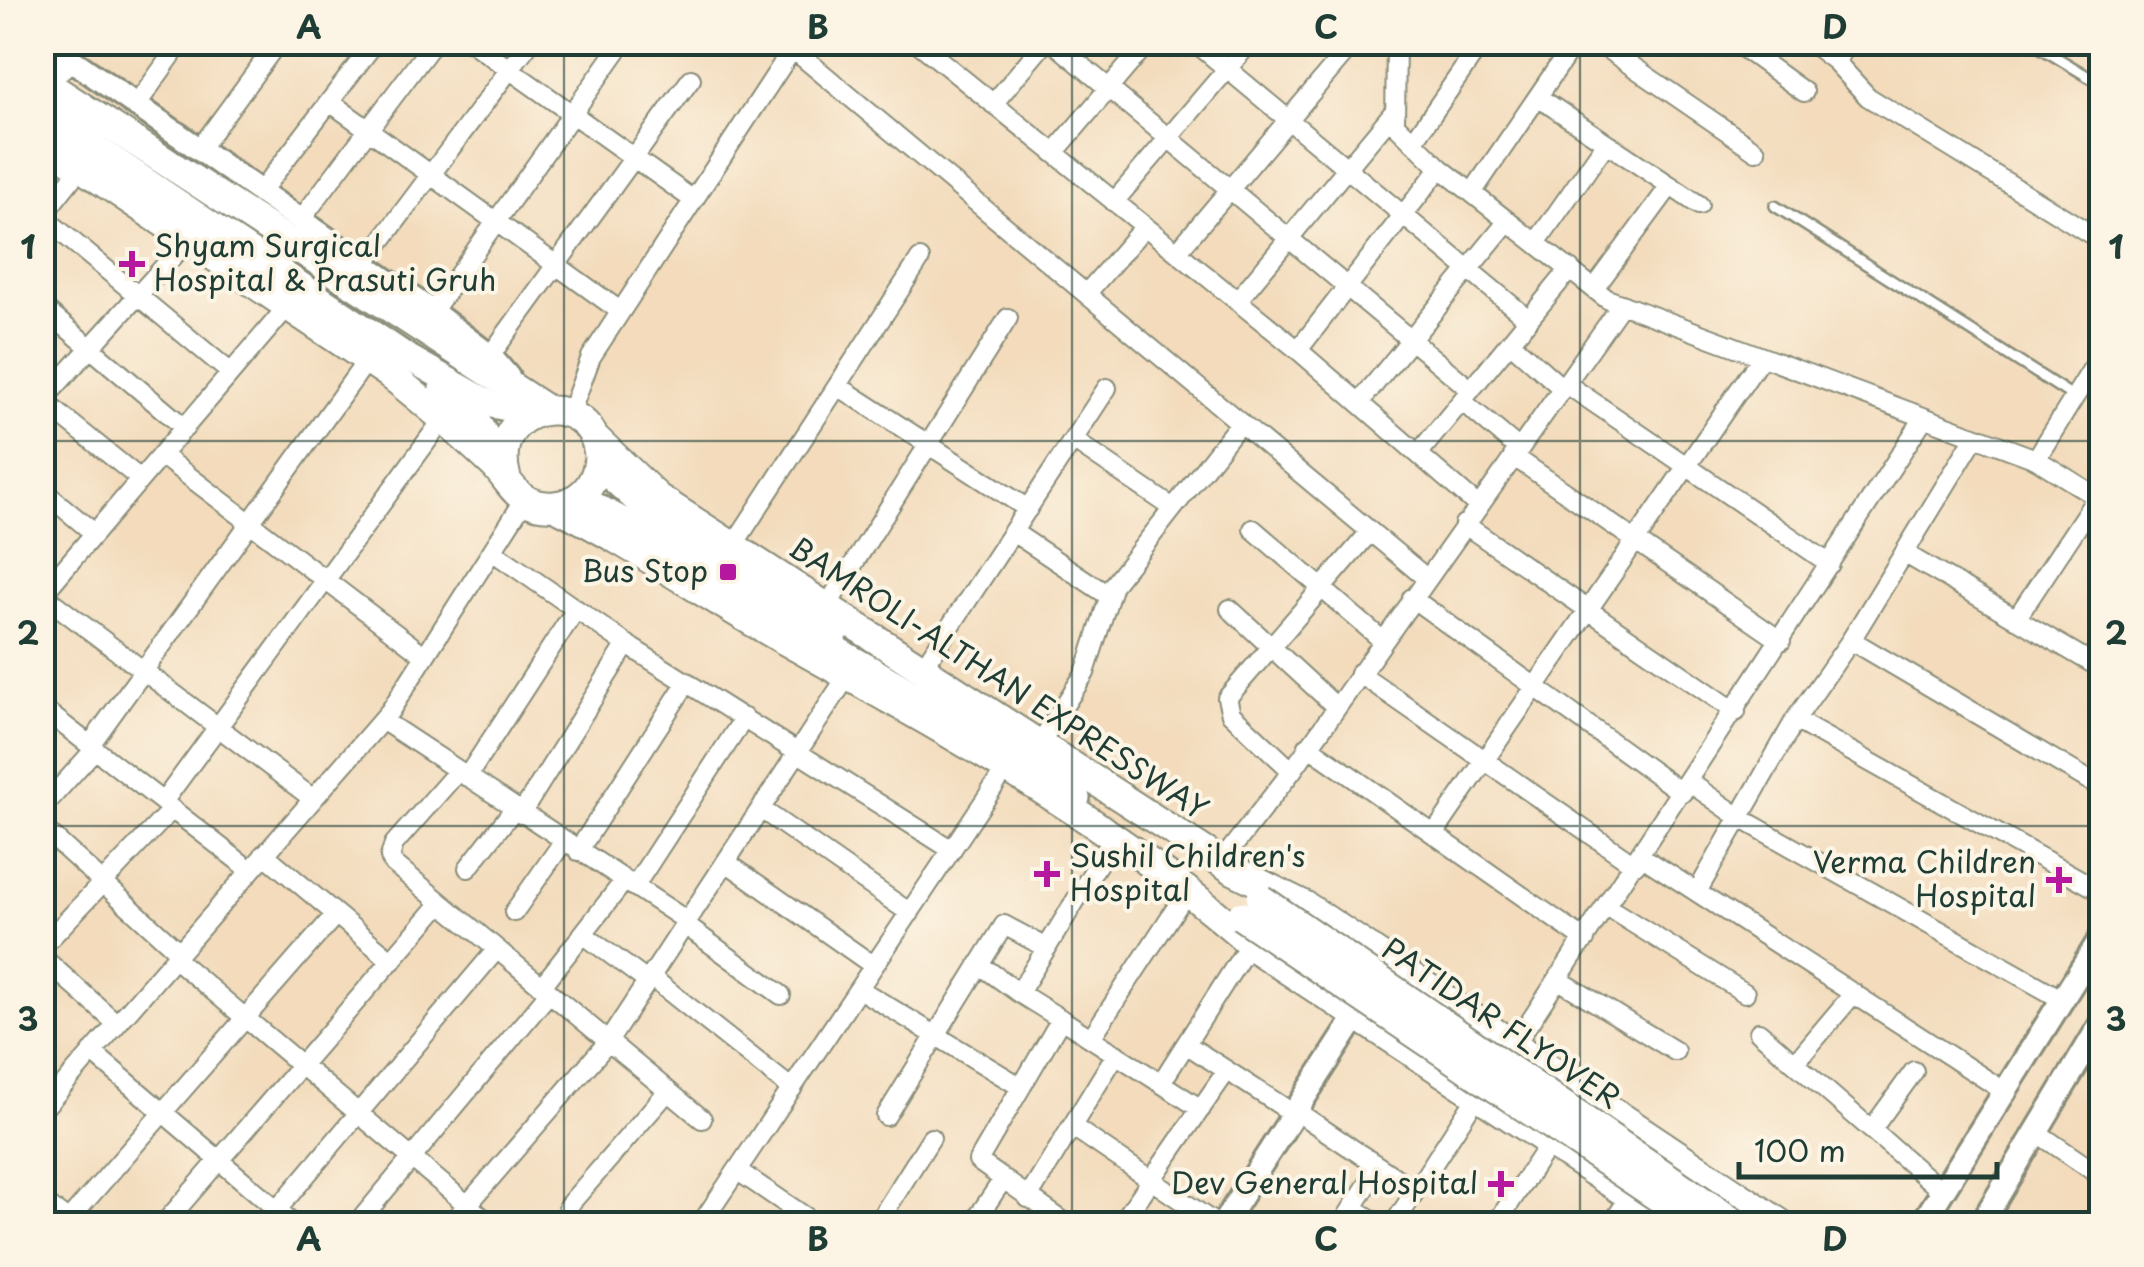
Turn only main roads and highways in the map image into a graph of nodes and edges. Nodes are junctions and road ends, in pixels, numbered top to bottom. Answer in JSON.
{"nodes":[{"id":1,"x":74,"y":51,"type":"edge"},
{"id":2,"x":43,"y":83,"type":"edge"},
{"id":3,"x":42,"y":111,"type":"edge"},
{"id":4,"x":42,"y":141,"type":"edge"},
{"id":5,"x":409,"y":358,"type":"junction"},
{"id":6,"x":544,"y":410,"type":"junction"},
{"id":7,"x":593,"y":436,"type":"junction"},
{"id":8,"x":598,"y":466,"type":"junction"},
{"id":9,"x":504,"y":469,"type":"junction"},
{"id":10,"x":566,"y":501,"type":"junction"},
{"id":11,"x":1147,"y":812,"type":"junction"},
{"id":12,"x":1119,"y":843,"type":"junction"},
{"id":13,"x":1228,"y":866,"type":"junction"},
{"id":14,"x":1194,"y":895,"type":"junction"},
{"id":15,"x":1251,"y":907,"type":"junction"},
{"id":16,"x":1672,"y":1224,"type":"edge"},
{"id":17,"x":1698,"y":1224,"type":"edge"},
{"id":18,"x":1736,"y":1224,"type":"edge"},
{"id":19,"x":1781,"y":1224,"type":"edge"}],
"edges":[{"from":1,"to":2,"type":"main road"},
{"from":2,"to":6,"type":"main road"},
{"from":3,"to":5,"type":"main road"},
{"from":4,"to":9,"type":"main road"},
{"from":5,"to":6,"type":"main road"},
{"from":5,"to":9,"type":"main road"},
{"from":6,"to":7,"type":"main road"},
{"from":6,"to":9,"type":"main road"},
{"from":7,"to":8,"type":"main road"},
{"from":7,"to":11,"type":"main road","name":"BAMROLI-ALTHAN EXPRESSWAY"},
{"from":8,"to":10,"type":"main road"},
{"from":8,"to":11,"type":"main road"},
{"from":9,"to":10,"type":"main road"},
{"from":10,"to":12,"type":"main road"},
{"from":10,"to":12,"type":"main road"},
{"from":11,"to":13,"type":"main road","name":"BAMROLI-ALTHAN EXPRESSWAY"},
{"from":12,"to":14,"type":"main road"},
{"from":13,"to":15,"type":"main road","name":"PATIDAR FLYOVER"},
{"from":13,"to":19,"type":"main road","name":"BAMROLI-ALTHAN EXPRESSWAY"},
{"from":14,"to":15,"type":"main road","name":"PATIDAR FLYOVER"},
{"from":14,"to":16,"type":"main road"},
{"from":15,"to":17,"type":"main road","name":"PATIDAR FLYOVER","bridge":true},
{"from":15,"to":18,"type":"main road","name":"PATIDAR FLYOVER","bridge":true}]}
